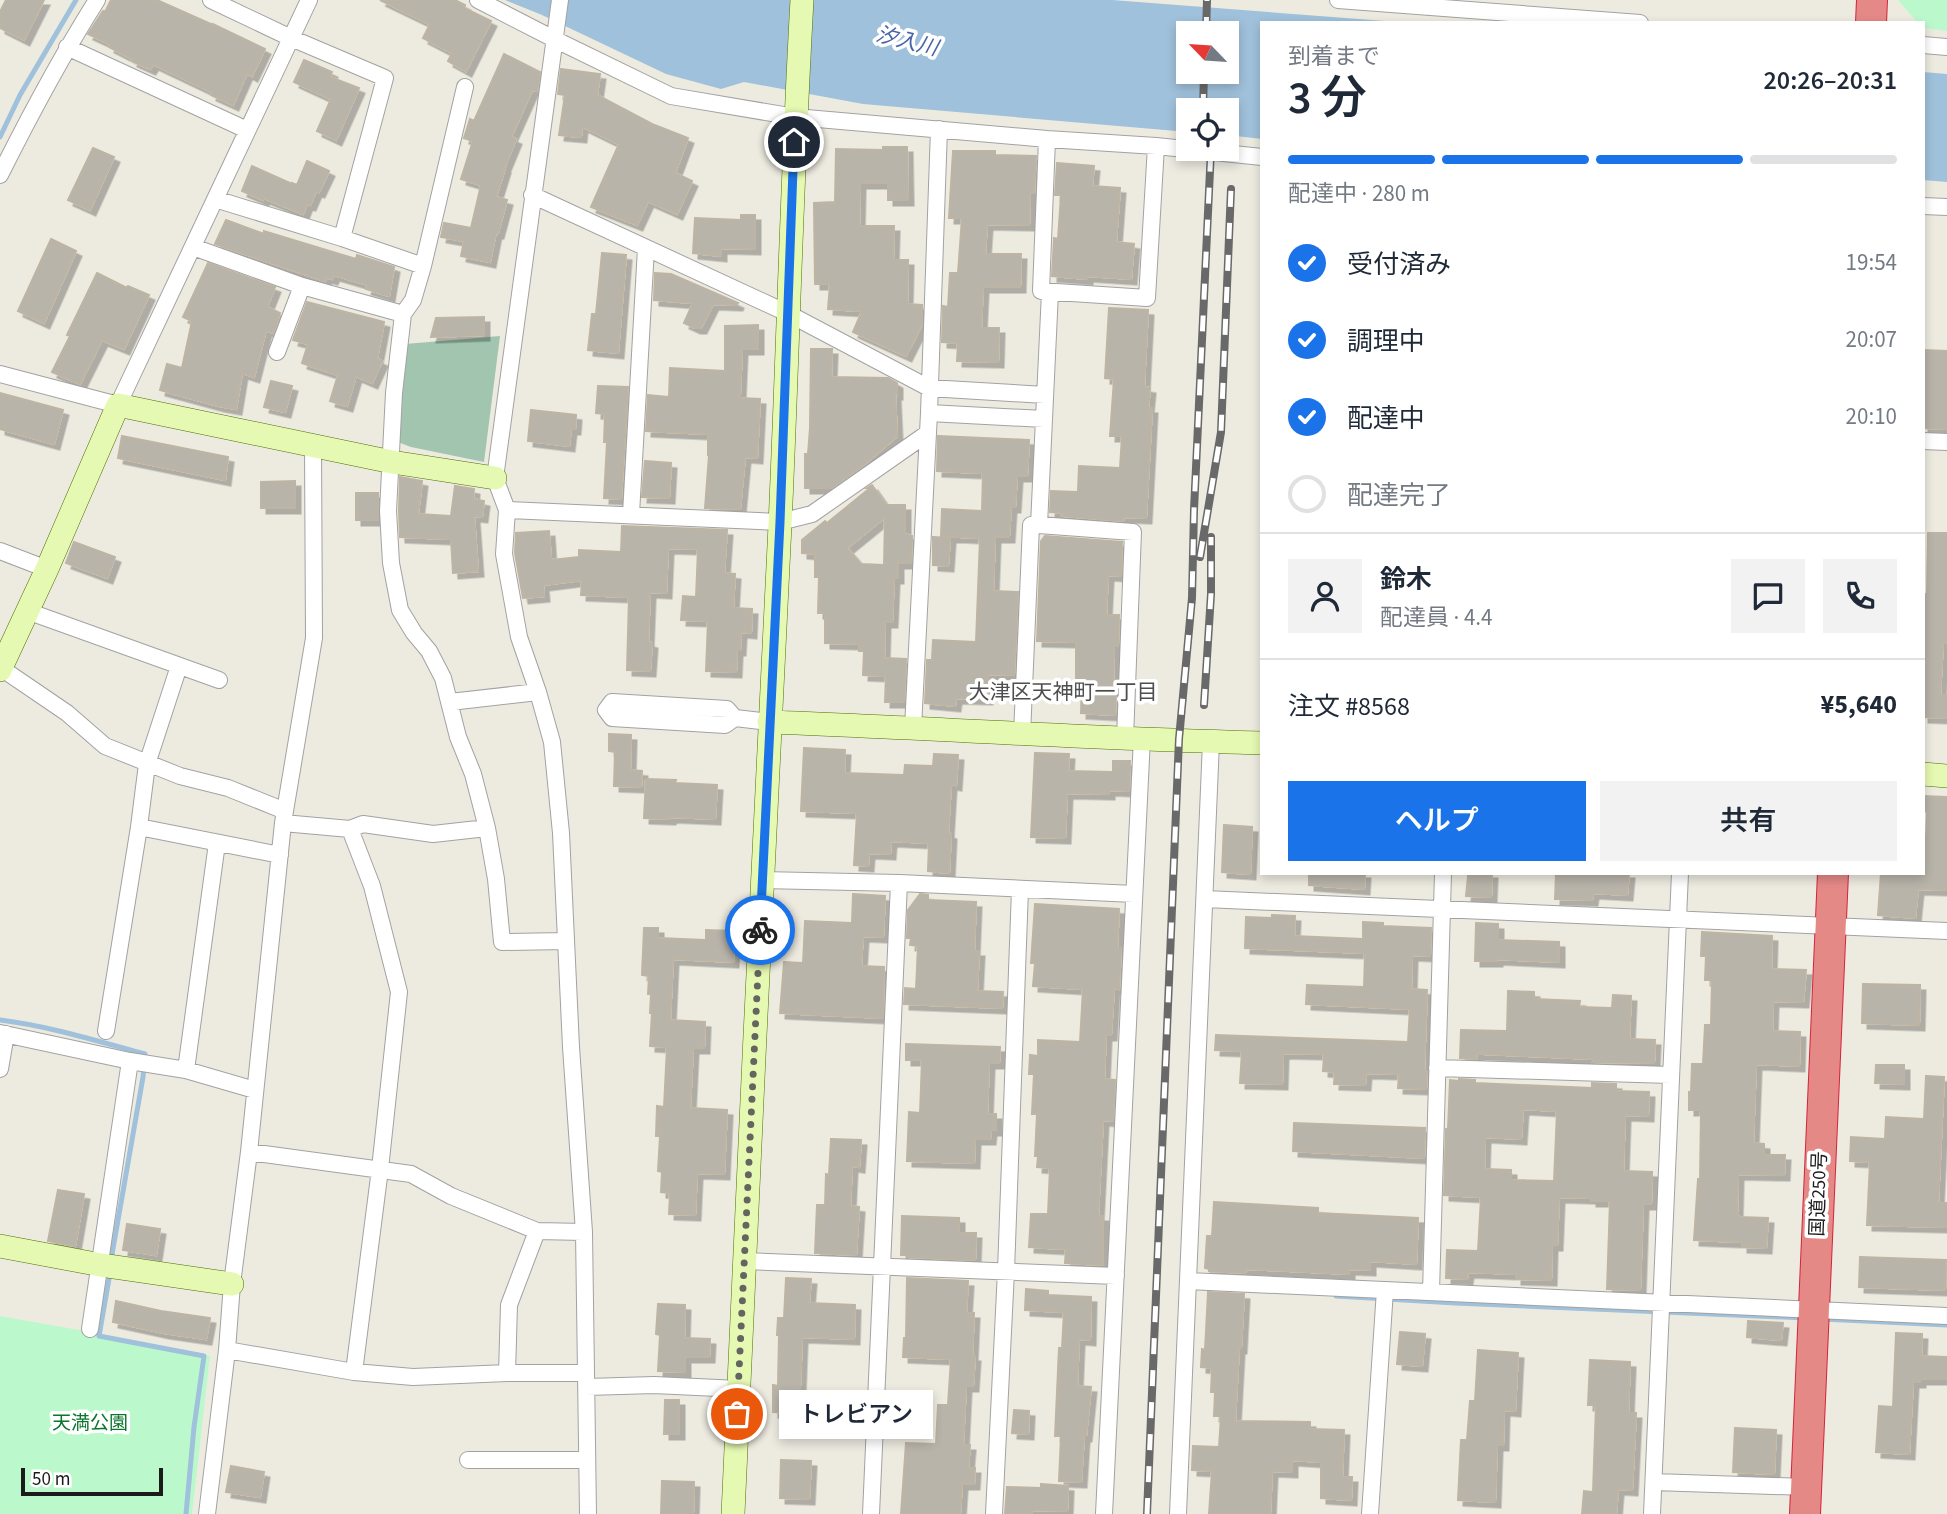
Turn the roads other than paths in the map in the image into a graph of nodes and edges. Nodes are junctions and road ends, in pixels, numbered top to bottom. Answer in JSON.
{"nodes":[{"id":1,"x":97,"y":0,"type":"edge"},
{"id":2,"x":211,"y":0,"type":"edge"},
{"id":3,"x":309,"y":0,"type":"edge"},
{"id":4,"x":478,"y":0,"type":"edge"},
{"id":5,"x":559,"y":0,"type":"edge"},
{"id":6,"x":802,"y":0,"type":"edge"},
{"id":7,"x":1338,"y":0,"type":"edge"},
{"id":8,"x":1872,"y":0,"type":"edge"},
{"id":9,"x":1487,"y":6,"type":"edge"},
{"id":10,"x":1622,"y":21,"type":"edge"},
{"id":11,"x":1871,"y":21,"type":"edge"},
{"id":12,"x":291,"y":38,"type":"junction"},
{"id":13,"x":554,"y":39,"type":"junction"},
{"id":14,"x":1925,"y":45,"type":"edge"},
{"id":15,"x":67,"y":47,"type":"junction"},
{"id":16,"x":1947,"y":47,"type":"edge"},
{"id":17,"x":465,"y":88,"type":"dead end"},
{"id":18,"x":795,"y":117,"type":"junction"},
{"id":19,"x":939,"y":129,"type":"junction"},
{"id":20,"x":247,"y":130,"type":"junction"},
{"id":21,"x":1047,"y":139,"type":"junction"},
{"id":22,"x":1156,"y":146,"type":"junction"},
{"id":23,"x":1260,"y":157,"type":"edge"},
{"id":24,"x":0,"y":175,"type":"edge"},
{"id":25,"x":532,"y":195,"type":"junction"},
{"id":26,"x":215,"y":199,"type":"junction"},
{"id":27,"x":1925,"y":206,"type":"edge"},
{"id":28,"x":1947,"y":207,"type":"edge"},
{"id":29,"x":342,"y":238,"type":"junction"},
{"id":30,"x":192,"y":247,"type":"junction"},
{"id":31,"x":646,"y":248,"type":"junction"},
{"id":32,"x":423,"y":266,"type":"junction"},
{"id":33,"x":302,"y":286,"type":"junction"},
{"id":34,"x":1050,"y":292,"type":"junction"},
{"id":35,"x":787,"y":313,"type":"junction"},
{"id":36,"x":403,"y":314,"type":"junction"},
{"id":37,"x":277,"y":352,"type":"dead end"},
{"id":38,"x":0,"y":374,"type":"edge"},
{"id":39,"x":929,"y":388,"type":"junction"},
{"id":40,"x":1045,"y":395,"type":"junction"},
{"id":41,"x":118,"y":405,"type":"junction"},
{"id":42,"x":929,"y":412,"type":"junction"},
{"id":43,"x":1044,"y":419,"type":"junction"},
{"id":44,"x":928,"y":433,"type":"junction"},
{"id":45,"x":1925,"y":441,"type":"edge"},
{"id":46,"x":1947,"y":442,"type":"edge"},
{"id":47,"x":313,"y":446,"type":"junction"},
{"id":48,"x":392,"y":462,"type":"junction"},
{"id":49,"x":495,"y":478,"type":"junction"},
{"id":50,"x":507,"y":510,"type":"junction"},
{"id":51,"x":631,"y":514,"type":"junction"},
{"id":52,"x":780,"y":522,"type":"junction"},
{"id":53,"x":1040,"y":525,"type":"junction"},
{"id":54,"x":0,"y":551,"type":"edge"},
{"id":55,"x":47,"y":569,"type":"junction"},
{"id":56,"x":27,"y":611,"type":"junction"},
{"id":57,"x":1,"y":666,"type":"edge"},
{"id":58,"x":179,"y":666,"type":"junction"},
{"id":59,"x":219,"y":680,"type":"dead end"},
{"id":60,"x":538,"y":692,"type":"junction"},
{"id":61,"x":450,"y":702,"type":"junction"},
{"id":62,"x":735,"y":718,"type":"junction"},
{"id":63,"x":769,"y":722,"type":"junction"},
{"id":64,"x":914,"y":728,"type":"junction"},
{"id":65,"x":1022,"y":735,"type":"junction"},
{"id":66,"x":1133,"y":738,"type":"junction"},
{"id":67,"x":1211,"y":742,"type":"junction"},
{"id":68,"x":1260,"y":743,"type":"edge"},
{"id":69,"x":146,"y":764,"type":"junction"},
{"id":70,"x":1925,"y":774,"type":"edge"},
{"id":71,"x":1947,"y":776,"type":"edge"},
{"id":72,"x":284,"y":817,"type":"junction"},
{"id":73,"x":139,"y":827,"type":"junction"},
{"id":74,"x":487,"y":828,"type":"junction"},
{"id":75,"x":350,"y":829,"type":"junction"},
{"id":76,"x":216,"y":843,"type":"junction"},
{"id":77,"x":280,"y":855,"type":"junction"},
{"id":78,"x":1443,"y":875,"type":"edge"},
{"id":79,"x":1680,"y":875,"type":"edge"},
{"id":80,"x":1833,"y":875,"type":"edge"},
{"id":81,"x":762,"y":880,"type":"junction"},
{"id":82,"x":899,"y":883,"type":"junction"},
{"id":83,"x":1020,"y":889,"type":"junction"},
{"id":84,"x":1133,"y":894,"type":"junction"},
{"id":85,"x":1205,"y":899,"type":"junction"},
{"id":86,"x":1442,"y":909,"type":"junction"},
{"id":87,"x":1678,"y":919,"type":"junction"},
{"id":88,"x":1830,"y":926,"type":"junction"},
{"id":89,"x":1947,"y":932,"type":"edge"},
{"id":90,"x":565,"y":941,"type":"junction"},
{"id":91,"x":106,"y":1031,"type":"dead end"},
{"id":92,"x":3,"y":1033,"type":"edge"},
{"id":93,"x":130,"y":1061,"type":"junction"},
{"id":94,"x":1437,"y":1068,"type":"junction"},
{"id":95,"x":0,"y":1069,"type":"edge"},
{"id":96,"x":186,"y":1070,"type":"junction"},
{"id":97,"x":1670,"y":1075,"type":"junction"},
{"id":98,"x":255,"y":1090,"type":"junction"},
{"id":99,"x":249,"y":1152,"type":"junction"},
{"id":100,"x":380,"y":1169,"type":"junction"},
{"id":101,"x":537,"y":1231,"type":"junction"},
{"id":102,"x":584,"y":1232,"type":"junction"},
{"id":103,"x":0,"y":1246,"type":"edge"},
{"id":104,"x":745,"y":1261,"type":"junction"},
{"id":105,"x":101,"y":1265,"type":"junction"},
{"id":106,"x":883,"y":1268,"type":"junction"},
{"id":107,"x":1006,"y":1271,"type":"junction"},
{"id":108,"x":1116,"y":1276,"type":"junction"},
{"id":109,"x":1188,"y":1281,"type":"junction"},
{"id":110,"x":232,"y":1284,"type":"junction"},
{"id":111,"x":1385,"y":1290,"type":"junction"},
{"id":112,"x":1430,"y":1292,"type":"junction"},
{"id":113,"x":1661,"y":1302,"type":"junction"},
{"id":114,"x":1814,"y":1309,"type":"junction"},
{"id":115,"x":1947,"y":1316,"type":"edge"},
{"id":116,"x":90,"y":1329,"type":"dead end"},
{"id":117,"x":227,"y":1350,"type":"junction"},
{"id":118,"x":354,"y":1372,"type":"junction"},
{"id":119,"x":507,"y":1373,"type":"junction"},
{"id":120,"x":586,"y":1380,"type":"junction"},
{"id":121,"x":738,"y":1389,"type":"junction"},
{"id":122,"x":468,"y":1460,"type":"dead end"},
{"id":123,"x":586,"y":1460,"type":"junction"},
{"id":124,"x":1654,"y":1482,"type":"junction"},
{"id":125,"x":1805,"y":1501,"type":"edge"},
{"id":126,"x":207,"y":1514,"type":"edge"},
{"id":127,"x":588,"y":1514,"type":"edge"},
{"id":128,"x":733,"y":1514,"type":"edge"},
{"id":129,"x":871,"y":1514,"type":"edge"},
{"id":130,"x":994,"y":1514,"type":"edge"},
{"id":131,"x":1104,"y":1514,"type":"edge"},
{"id":132,"x":1178,"y":1514,"type":"edge"},
{"id":133,"x":1370,"y":1514,"type":"edge"},
{"id":134,"x":1652,"y":1514,"type":"edge"}],
"edges":[{"from":1,"to":15,"type":"street"},
{"from":2,"to":12,"type":"street"},
{"from":3,"to":12,"type":"street"},
{"from":4,"to":13,"type":"street"},
{"from":5,"to":13,"type":"street"},
{"from":6,"to":18,"type":"street"},
{"from":7,"to":9,"type":"street"},
{"from":8,"to":11,"type":"highway"},
{"from":9,"to":10,"type":"street"},
{"from":12,"to":20,"type":"street"},
{"from":12,"to":29,"type":"street"},
{"from":13,"to":18,"type":"street"},
{"from":13,"to":25,"type":"street"},
{"from":14,"to":16,"type":"street"},
{"from":15,"to":20,"type":"street"},
{"from":15,"to":24,"type":"street"},
{"from":17,"to":32,"type":"street"},
{"from":18,"to":19,"type":"street"},
{"from":18,"to":35,"type":"street"},
{"from":19,"to":21,"type":"street"},
{"from":19,"to":39,"type":"street"},
{"from":20,"to":26,"type":"street"},
{"from":21,"to":22,"type":"street"},
{"from":21,"to":34,"type":"street"},
{"from":22,"to":23,"type":"street"},
{"from":22,"to":34,"type":"street"},
{"from":25,"to":31,"type":"street"},
{"from":25,"to":49,"type":"street"},
{"from":26,"to":29,"type":"street"},
{"from":26,"to":30,"type":"street"},
{"from":27,"to":28,"type":"street"},
{"from":29,"to":32,"type":"street"},
{"from":30,"to":33,"type":"street"},
{"from":30,"to":41,"type":"street"},
{"from":31,"to":35,"type":"street"},
{"from":31,"to":51,"type":"street"},
{"from":32,"to":36,"type":"street"},
{"from":33,"to":36,"type":"street"},
{"from":33,"to":37,"type":"street"},
{"from":34,"to":40,"type":"street"},
{"from":35,"to":39,"type":"street"},
{"from":35,"to":52,"type":"street"},
{"from":36,"to":48,"type":"street"},
{"from":38,"to":41,"type":"street"},
{"from":39,"to":40,"type":"street"},
{"from":39,"to":42,"type":"street"},
{"from":40,"to":43,"type":"street"},
{"from":41,"to":47,"type":"street"},
{"from":41,"to":55,"type":"street"},
{"from":42,"to":43,"type":"street"},
{"from":42,"to":44,"type":"street"},
{"from":43,"to":53,"type":"street"},
{"from":44,"to":52,"type":"street"},
{"from":44,"to":64,"type":"street"},
{"from":45,"to":46,"type":"street"},
{"from":47,"to":48,"type":"street"},
{"from":47,"to":72,"type":"street"},
{"from":48,"to":49,"type":"street"},
{"from":48,"to":61,"type":"street"},
{"from":49,"to":50,"type":"street"},
{"from":50,"to":51,"type":"street"},
{"from":50,"to":60,"type":"street"},
{"from":51,"to":52,"type":"street"},
{"from":52,"to":63,"type":"street"},
{"from":53,"to":65,"type":"street"},
{"from":53,"to":66,"type":"street"},
{"from":54,"to":55,"type":"street"},
{"from":55,"to":56,"type":"street"},
{"from":56,"to":57,"type":"street"},
{"from":56,"to":58,"type":"street"},
{"from":57,"to":69,"type":"street"},
{"from":58,"to":59,"type":"street"},
{"from":58,"to":69,"type":"street"},
{"from":60,"to":61,"type":"street"},
{"from":60,"to":90,"type":"street"},
{"from":61,"to":74,"type":"street"},
{"from":62,"to":62,"type":"street"},
{"from":62,"to":63,"type":"street"},
{"from":63,"to":64,"type":"street"},
{"from":63,"to":81,"type":"street"},
{"from":64,"to":65,"type":"street"},
{"from":65,"to":66,"type":"street"},
{"from":66,"to":67,"type":"street"},
{"from":66,"to":84,"type":"street"},
{"from":67,"to":68,"type":"street"},
{"from":67,"to":85,"type":"street"},
{"from":69,"to":72,"type":"street"},
{"from":69,"to":73,"type":"street"},
{"from":70,"to":71,"type":"street"},
{"from":72,"to":75,"type":"street"},
{"from":72,"to":77,"type":"street"},
{"from":73,"to":76,"type":"street"},
{"from":73,"to":91,"type":"street"},
{"from":74,"to":75,"type":"street"},
{"from":74,"to":90,"type":"street"},
{"from":75,"to":100,"type":"street"},
{"from":76,"to":77,"type":"street"},
{"from":76,"to":96,"type":"street"},
{"from":77,"to":98,"type":"street"},
{"from":78,"to":86,"type":"street"},
{"from":79,"to":87,"type":"street"},
{"from":80,"to":88,"type":"highway","name":"国道250号"},
{"from":81,"to":82,"type":"street"},
{"from":81,"to":104,"type":"street"},
{"from":82,"to":83,"type":"street"},
{"from":82,"to":106,"type":"street"},
{"from":83,"to":84,"type":"street"},
{"from":83,"to":107,"type":"street"},
{"from":84,"to":108,"type":"street"},
{"from":85,"to":86,"type":"street"},
{"from":85,"to":109,"type":"street"},
{"from":86,"to":87,"type":"street"},
{"from":86,"to":94,"type":"street"},
{"from":87,"to":88,"type":"street"},
{"from":87,"to":97,"type":"street"},
{"from":88,"to":89,"type":"street"},
{"from":88,"to":114,"type":"highway","name":"国道250号"},
{"from":90,"to":102,"type":"street"},
{"from":92,"to":93,"type":"street"},
{"from":92,"to":95,"type":"street"},
{"from":93,"to":96,"type":"street"},
{"from":93,"to":105,"type":"street"},
{"from":94,"to":97,"type":"street"},
{"from":94,"to":112,"type":"street"},
{"from":96,"to":98,"type":"street"},
{"from":97,"to":113,"type":"street"},
{"from":98,"to":99,"type":"street"},
{"from":99,"to":100,"type":"street"},
{"from":99,"to":110,"type":"street"},
{"from":100,"to":101,"type":"street"},
{"from":100,"to":118,"type":"street"},
{"from":101,"to":102,"type":"street"},
{"from":101,"to":119,"type":"street"},
{"from":102,"to":120,"type":"street"},
{"from":103,"to":105,"type":"street"},
{"from":104,"to":106,"type":"street"},
{"from":104,"to":121,"type":"street"},
{"from":105,"to":110,"type":"street"},
{"from":105,"to":116,"type":"street"},
{"from":106,"to":107,"type":"street"},
{"from":106,"to":129,"type":"street"},
{"from":107,"to":108,"type":"street"},
{"from":107,"to":130,"type":"street"},
{"from":108,"to":131,"type":"street"},
{"from":109,"to":111,"type":"street"},
{"from":109,"to":132,"type":"street"},
{"from":110,"to":117,"type":"street"},
{"from":111,"to":112,"type":"street"},
{"from":111,"to":133,"type":"street"},
{"from":112,"to":113,"type":"street"},
{"from":113,"to":114,"type":"street"},
{"from":113,"to":124,"type":"street"},
{"from":114,"to":115,"type":"street"},
{"from":114,"to":125,"type":"highway","name":"国道250号"},
{"from":117,"to":118,"type":"street"},
{"from":117,"to":126,"type":"street"},
{"from":118,"to":119,"type":"street"},
{"from":119,"to":120,"type":"street"},
{"from":120,"to":121,"type":"street"},
{"from":120,"to":123,"type":"street"},
{"from":121,"to":128,"type":"street"},
{"from":122,"to":123,"type":"street"},
{"from":123,"to":127,"type":"street"},
{"from":124,"to":125,"type":"street"},
{"from":124,"to":134,"type":"street"}]}
